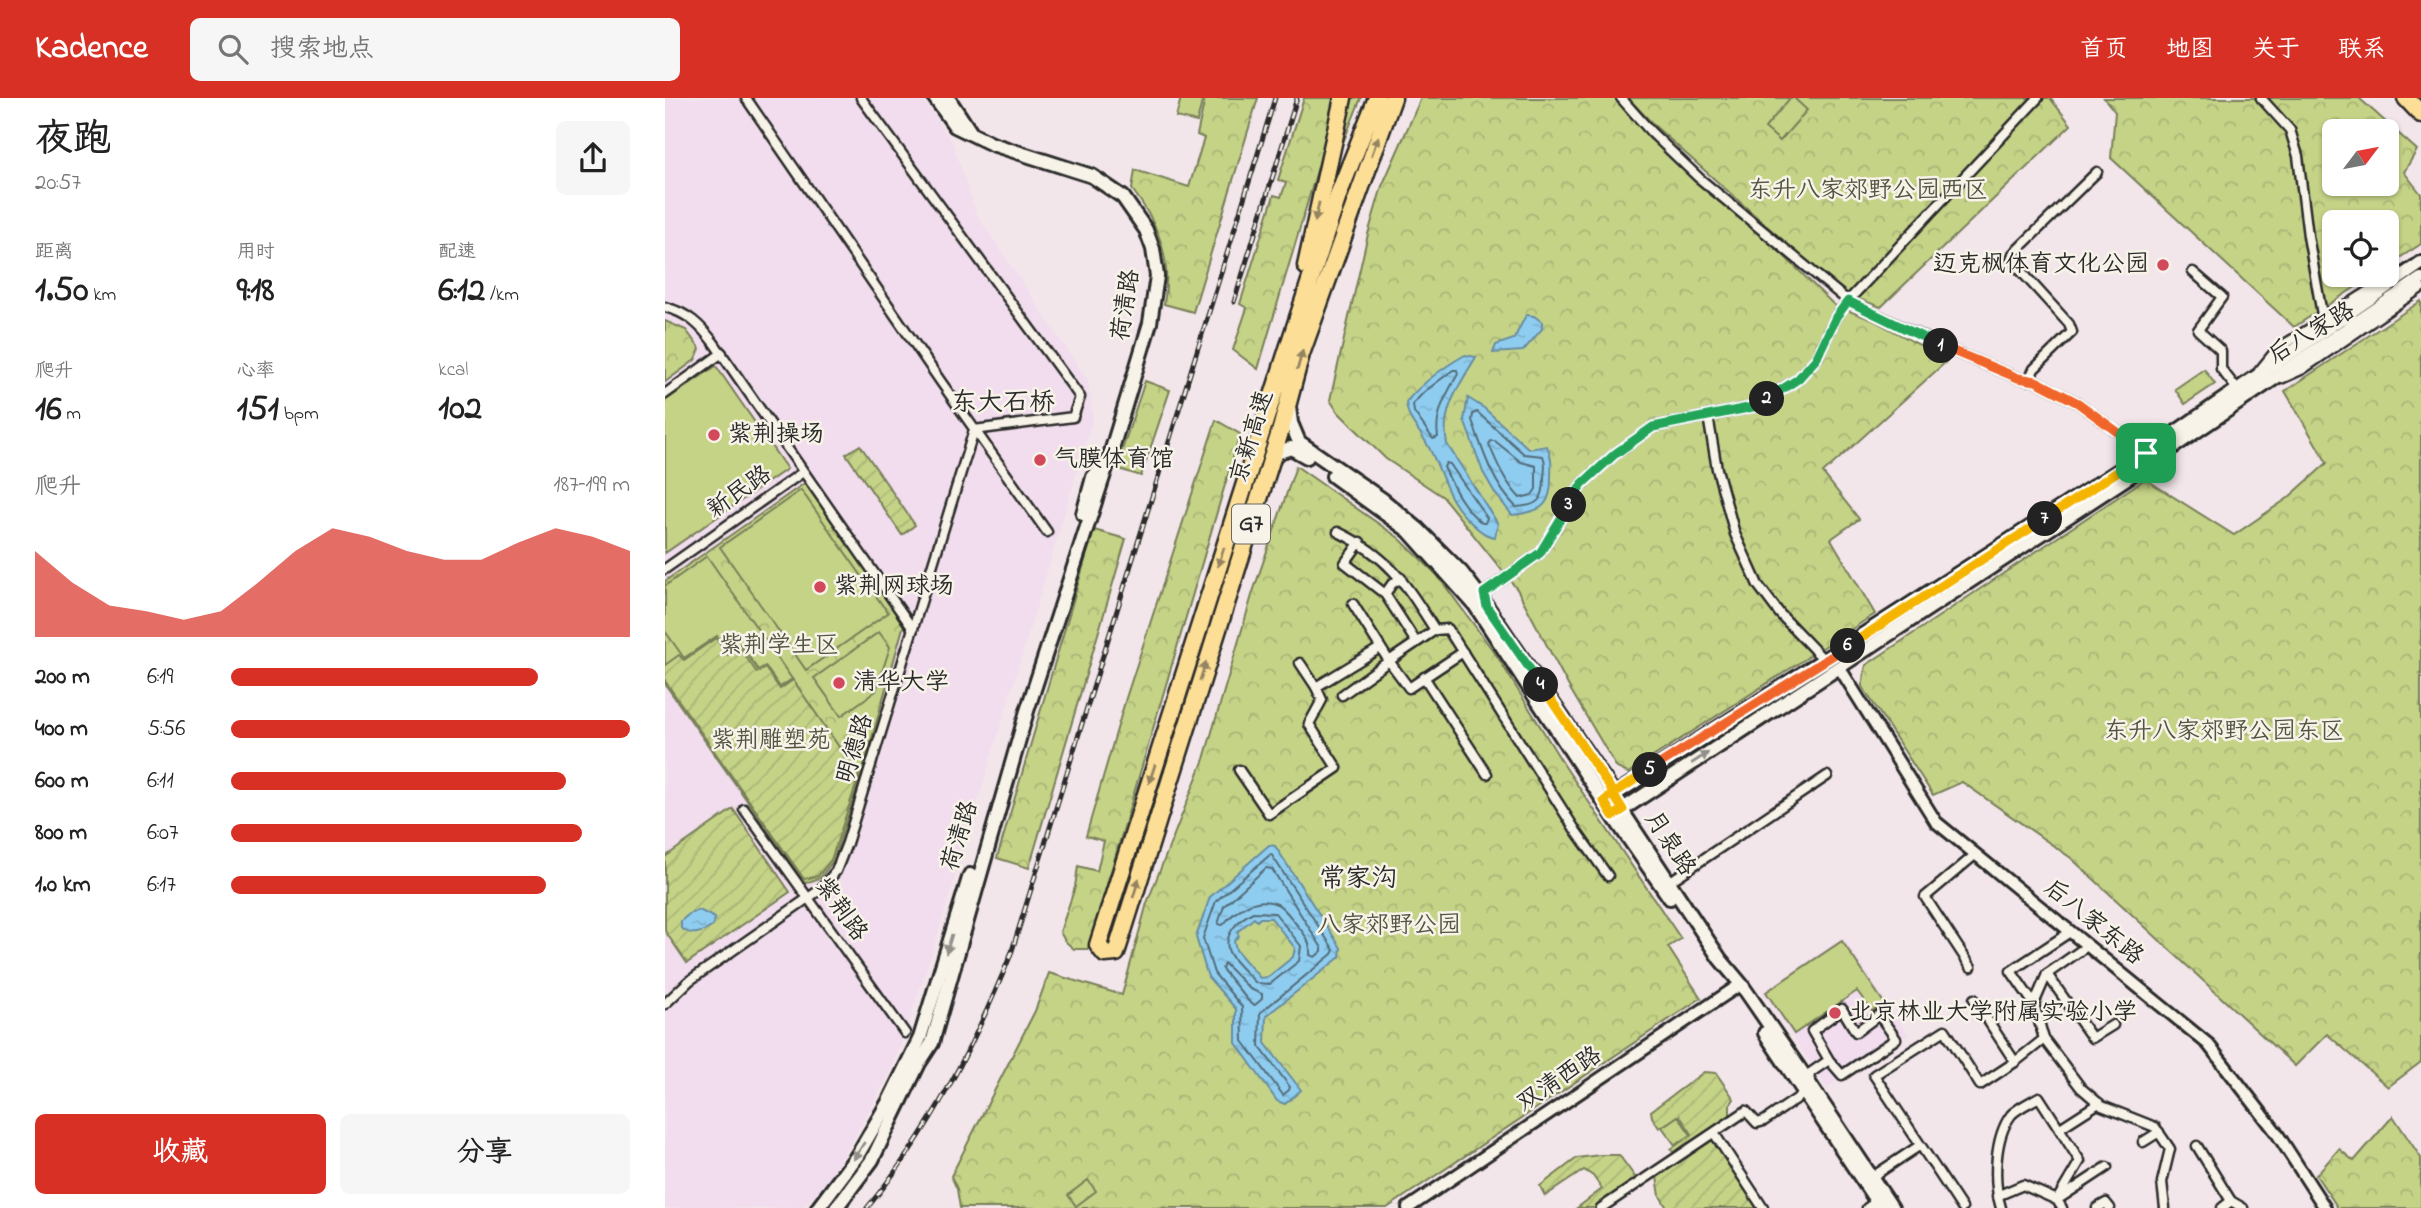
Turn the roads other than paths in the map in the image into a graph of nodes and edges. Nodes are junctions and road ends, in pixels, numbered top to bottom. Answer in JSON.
{"nodes":[{"id":1,"x":746,"y":98,"type":"edge"},
{"id":2,"x":862,"y":98,"type":"edge"},
{"id":3,"x":935,"y":98,"type":"edge"},
{"id":4,"x":948,"y":98,"type":"edge"},
{"id":5,"x":1343,"y":98,"type":"edge"},
{"id":6,"x":1621,"y":98,"type":"edge"},
{"id":7,"x":2038,"y":98,"type":"edge"},
{"id":8,"x":2261,"y":98,"type":"edge"},
{"id":9,"x":2406,"y":98,"type":"edge"},
{"id":10,"x":1389,"y":101,"type":"edge"},
{"id":11,"x":2421,"y":114,"type":"edge"},
{"id":12,"x":971,"y":133,"type":"junction"},
{"id":13,"x":2097,"y":172,"type":"dead end"},
{"id":14,"x":2421,"y":256,"type":"edge"},
{"id":15,"x":2421,"y":263,"type":"edge"},
{"id":16,"x":2193,"y":272,"type":"dead end"},
{"id":17,"x":2421,"y":279,"type":"edge"},
{"id":18,"x":2421,"y":288,"type":"edge"},
{"id":19,"x":1848,"y":301,"type":"junction"},
{"id":20,"x":665,"y":307,"type":"edge"},
{"id":21,"x":2323,"y":320,"type":"junction"},
{"id":22,"x":1292,"y":336,"type":"junction"},
{"id":23,"x":722,"y":353,"type":"junction"},
{"id":24,"x":2293,"y":357,"type":"junction"},
{"id":25,"x":2029,"y":380,"type":"junction"},
{"id":26,"x":2255,"y":384,"type":"junction"},
{"id":27,"x":2237,"y":389,"type":"junction"},
{"id":28,"x":665,"y":394,"type":"edge"},
{"id":29,"x":1289,"y":399,"type":"junction"},
{"id":30,"x":1708,"y":416,"type":"junction"},
{"id":31,"x":974,"y":430,"type":"junction"},
{"id":32,"x":2146,"y":453,"type":"junction"},
{"id":33,"x":1272,"y":458,"type":"junction"},
{"id":34,"x":803,"y":472,"type":"junction"},
{"id":35,"x":1047,"y":532,"type":"dead end"},
{"id":36,"x":1338,"y":532,"type":"dead end"},
{"id":37,"x":1360,"y":542,"type":"junction"},
{"id":38,"x":665,"y":569,"type":"edge"},
{"id":39,"x":1401,"y":578,"type":"junction"},
{"id":40,"x":1385,"y":594,"type":"junction"},
{"id":41,"x":1353,"y":604,"type":"dead end"},
{"id":42,"x":1487,"y":607,"type":"junction"},
{"id":43,"x":913,"y":629,"type":"junction"},
{"id":44,"x":1435,"y":630,"type":"junction"},
{"id":45,"x":1416,"y":642,"type":"junction"},
{"id":46,"x":1380,"y":648,"type":"junction"},
{"id":47,"x":1462,"y":652,"type":"junction"},
{"id":48,"x":1389,"y":661,"type":"junction"},
{"id":49,"x":1825,"y":661,"type":"junction"},
{"id":50,"x":1300,"y":663,"type":"dead end"},
{"id":51,"x":1839,"y":667,"type":"junction"},
{"id":52,"x":1424,"y":677,"type":"junction"},
{"id":53,"x":1316,"y":687,"type":"junction"},
{"id":54,"x":1342,"y":695,"type":"dead end"},
{"id":55,"x":1239,"y":770,"type":"dead end"},
{"id":56,"x":1487,"y":774,"type":"dead end"},
{"id":57,"x":1827,"y":776,"type":"dead end"},
{"id":58,"x":1609,"y":798,"type":"junction"},
{"id":59,"x":744,"y":809,"type":"dead end"},
{"id":60,"x":1618,"y":813,"type":"junction"},
{"id":61,"x":1976,"y":854,"type":"junction"},
{"id":62,"x":1608,"y":876,"type":"dead end"},
{"id":63,"x":1675,"y":878,"type":"dead end"},
{"id":64,"x":807,"y":899,"type":"junction"},
{"id":65,"x":2070,"y":932,"type":"junction"},
{"id":66,"x":2087,"y":946,"type":"junction"},
{"id":67,"x":1971,"y":967,"type":"dead end"},
{"id":68,"x":2047,"y":974,"type":"junction"},
{"id":69,"x":1735,"y":988,"type":"junction"},
{"id":70,"x":1974,"y":999,"type":"dead end"},
{"id":71,"x":665,"y":1004,"type":"edge"},
{"id":72,"x":2033,"y":1004,"type":"junction"},
{"id":73,"x":2113,"y":1025,"type":"dead end"},
{"id":74,"x":905,"y":1032,"type":"joint"},
{"id":75,"x":2044,"y":1039,"type":"junction"},
{"id":76,"x":926,"y":1040,"type":"junction"},
{"id":77,"x":1829,"y":1060,"type":"junction"},
{"id":78,"x":2015,"y":1062,"type":"junction"},
{"id":79,"x":1807,"y":1088,"type":"junction"},
{"id":80,"x":2099,"y":1103,"type":"junction"},
{"id":81,"x":2060,"y":1128,"type":"junction"},
{"id":82,"x":2159,"y":1132,"type":"junction"},
{"id":83,"x":1714,"y":1133,"type":"junction"},
{"id":84,"x":2143,"y":1142,"type":"dead end"},
{"id":85,"x":1919,"y":1146,"type":"junction"},
{"id":86,"x":2197,"y":1146,"type":"dead end"},
{"id":87,"x":2107,"y":1167,"type":"dead end"},
{"id":88,"x":1878,"y":1173,"type":"dead end"},
{"id":89,"x":1997,"y":1196,"type":"junction"},
{"id":90,"x":2057,"y":1200,"type":"junction"},
{"id":91,"x":2231,"y":1201,"type":"junction"},
{"id":92,"x":1875,"y":1206,"type":"edge"},
{"id":93,"x":818,"y":1208,"type":"edge"},
{"id":94,"x":836,"y":1208,"type":"edge"},
{"id":95,"x":1408,"y":1208,"type":"edge"},
{"id":96,"x":1601,"y":1208,"type":"edge"},
{"id":97,"x":1763,"y":1208,"type":"edge"},
{"id":98,"x":1892,"y":1208,"type":"edge"},
{"id":99,"x":1962,"y":1208,"type":"edge"},
{"id":100,"x":2000,"y":1208,"type":"edge"},
{"id":101,"x":2062,"y":1208,"type":"edge"},
{"id":102,"x":2097,"y":1208,"type":"edge"},
{"id":103,"x":2110,"y":1208,"type":"edge"},
{"id":104,"x":2165,"y":1208,"type":"edge"},
{"id":105,"x":2222,"y":1208,"type":"edge"},
{"id":106,"x":2243,"y":1208,"type":"edge"},
{"id":107,"x":2324,"y":1208,"type":"edge"}],
"edges":[{"from":1,"to":31,"type":"street"},
{"from":2,"to":31,"type":"street"},
{"from":3,"to":12,"type":"main road","name":"荷清路"},
{"from":4,"to":12,"type":"main road"},
{"from":5,"to":22,"type":"highway","one_way":true},
{"from":6,"to":19,"type":"street"},
{"from":7,"to":19,"type":"street"},
{"from":8,"to":21,"type":"street"},
{"from":9,"to":11,"type":"highway"},
{"from":10,"to":22,"type":"highway","name":"京新高速","number":"G7"},
{"from":29,"to":10,"type":"highway","name":"京新高速","number":"G7","one_way":true},
{"from":12,"to":76,"type":"main road","name":"荷清路"},
{"from":13,"to":25,"type":"street"},
{"from":14,"to":21,"type":"street","name":"后八家路"},
{"from":15,"to":24,"type":"main road"},
{"from":16,"to":27,"type":"street"},
{"from":17,"to":24,"type":"main road"},
{"from":18,"to":26,"type":"street","name":"后八家路"},
{"from":19,"to":25,"type":"street"},
{"from":19,"to":30,"type":"street"},
{"from":20,"to":23,"type":"street"},
{"from":21,"to":26,"type":"street","name":"后八家路"},
{"from":22,"to":33,"type":"highway","name":"京新高速","number":"G7","one_way":true},
{"from":23,"to":28,"type":"street"},
{"from":23,"to":34,"type":"street"},
{"from":24,"to":26,"type":"main road","name":"后八家路"},
{"from":25,"to":32,"type":"street"},
{"from":26,"to":27,"type":"main road","name":"后八家路"},
{"from":26,"to":51,"type":"main road","name":"后八家路"},
{"from":27,"to":32,"type":"main road","name":"后八家路"},
{"from":29,"to":33,"type":"highway","name":"京新高速","number":"G7"},
{"from":29,"to":42,"type":"main road","name":"月泉路"},
{"from":30,"to":42,"type":"street"},
{"from":30,"to":49,"type":"street"},
{"from":31,"to":35,"type":"street"},
{"from":31,"to":43,"type":"street","name":"明德路"},
{"from":32,"to":49,"type":"main road","name":"后八家路"},
{"from":33,"to":58,"type":"main road","name":"月泉路"},
{"from":34,"to":38,"type":"street","name":"新民路"},
{"from":34,"to":43,"type":"street"},
{"from":36,"to":37,"type":"street"},
{"from":37,"to":39,"type":"street"},
{"from":37,"to":40,"type":"street"},
{"from":39,"to":40,"type":"street"},
{"from":39,"to":44,"type":"street"},
{"from":40,"to":45,"type":"street"},
{"from":41,"to":46,"type":"street"},
{"from":42,"to":58,"type":"main road","name":"月泉路"},
{"from":43,"to":64,"type":"street","name":"明德路"},
{"from":44,"to":45,"type":"street"},
{"from":44,"to":47,"type":"street"},
{"from":45,"to":48,"type":"street"},
{"from":46,"to":48,"type":"street"},
{"from":46,"to":53,"type":"street"},
{"from":47,"to":52,"type":"street"},
{"from":47,"to":62,"type":"street"},
{"from":48,"to":52,"type":"street"},
{"from":48,"to":54,"type":"street"},
{"from":49,"to":58,"type":"main road","name":"后八家路"},
{"from":50,"to":53,"type":"street"},
{"from":60,"to":51,"type":"main road","name":"后八家路","one_way":true},
{"from":51,"to":61,"type":"street","name":"后八家东路"},
{"from":52,"to":56,"type":"street"},
{"from":53,"to":55,"type":"street"},
{"from":57,"to":63,"type":"street"},
{"from":58,"to":60,"type":"main road","name":"月泉路"},
{"from":59,"to":64,"type":"street","name":"紫荆路"},
{"from":60,"to":69,"type":"main road","name":"月泉路"},
{"from":60,"to":79,"type":"main road","name":"月泉路"},
{"from":61,"to":65,"type":"street","name":"后八家东路"},
{"from":61,"to":67,"type":"street"},
{"from":64,"to":71,"type":"street","name":"明德路"},
{"from":64,"to":74,"type":"street","name":"紫荆路"},
{"from":65,"to":66,"type":"street","name":"后八家东路"},
{"from":65,"to":72,"type":"street"},
{"from":66,"to":68,"type":"street"},
{"from":66,"to":107,"type":"street","name":"后八家东路"},
{"from":68,"to":72,"type":"street"},
{"from":68,"to":73,"type":"street"},
{"from":69,"to":79,"type":"main road","name":"月泉路"},
{"from":69,"to":95,"type":"street","name":"双清西路"},
{"from":70,"to":78,"type":"street"},
{"from":72,"to":75,"type":"street"},
{"from":74,"to":76,"type":"main road"},
{"from":75,"to":78,"type":"street"},
{"from":75,"to":80,"type":"street"},
{"from":76,"to":93,"type":"main road","name":"荷清路","one_way":true},
{"from":76,"to":94,"type":"main road","name":"荷清路"},
{"from":77,"to":77,"type":"street"},
{"from":77,"to":79,"type":"street"},
{"from":78,"to":85,"type":"street"},
{"from":79,"to":83,"type":"street"},
{"from":79,"to":92,"type":"main road","name":"月泉路"},
{"from":79,"to":98,"type":"main road","name":"月泉路"},
{"from":80,"to":81,"type":"street"},
{"from":80,"to":82,"type":"street"},
{"from":81,"to":89,"type":"street"},
{"from":81,"to":90,"type":"street"},
{"from":82,"to":84,"type":"street"},
{"from":82,"to":104,"type":"street"},
{"from":83,"to":96,"type":"street"},
{"from":83,"to":97,"type":"street"},
{"from":85,"to":88,"type":"street"},
{"from":85,"to":99,"type":"street"},
{"from":86,"to":91,"type":"street"},
{"from":87,"to":90,"type":"street"},
{"from":89,"to":90,"type":"street"},
{"from":89,"to":100,"type":"street"},
{"from":90,"to":101,"type":"street"},
{"from":91,"to":105,"type":"street"},
{"from":91,"to":106,"type":"street"},
{"from":102,"to":103,"type":"street"}]}
